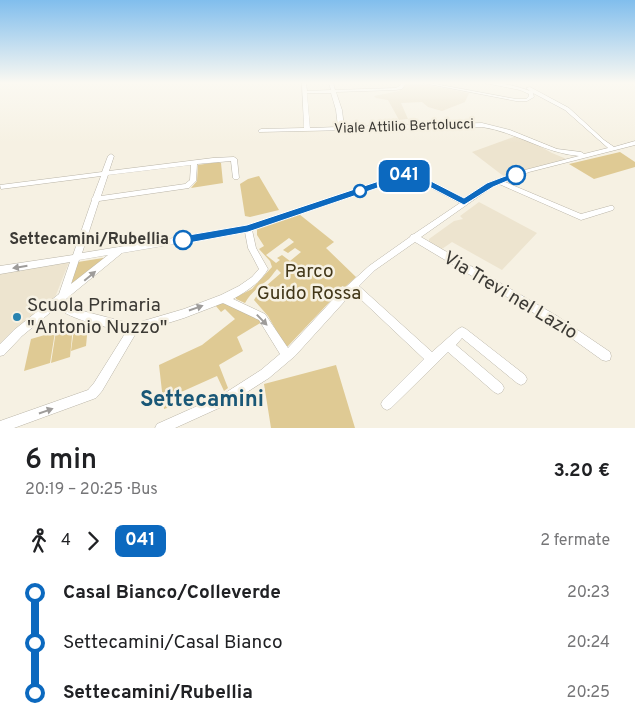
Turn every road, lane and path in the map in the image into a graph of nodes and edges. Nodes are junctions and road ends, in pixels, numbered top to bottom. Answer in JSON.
{"nodes":[{"id":1,"x":306,"y":103,"type":"edge"},
{"id":2,"x":338,"y":103,"type":"edge"},
{"id":3,"x":555,"y":103,"type":"edge"},
{"id":4,"x":341,"y":128,"type":"junction"},
{"id":5,"x":307,"y":130,"type":"junction"},
{"id":6,"x":261,"y":131,"type":"dead end"},
{"id":7,"x":635,"y":143,"type":"edge"},
{"id":8,"x":613,"y":149,"type":"junction"},
{"id":9,"x":554,"y":152,"type":"junction"},
{"id":10,"x":598,"y":152,"type":"junction"},
{"id":11,"x":111,"y":156,"type":"dead end"},
{"id":12,"x":569,"y":160,"type":"junction"},
{"id":13,"x":194,"y":163,"type":"junction"},
{"id":14,"x":547,"y":165,"type":"junction"},
{"id":15,"x":104,"y":174,"type":"junction"},
{"id":16,"x":236,"y":178,"type":"dead end"},
{"id":17,"x":498,"y":181,"type":"junction"},
{"id":18,"x":1,"y":187,"type":"edge"},
{"id":19,"x":95,"y":199,"type":"junction"},
{"id":20,"x":464,"y":202,"type":"junction"},
{"id":21,"x":610,"y":208,"type":"dead end"},
{"id":22,"x":248,"y":229,"type":"junction"},
{"id":23,"x":414,"y":237,"type":"junction"},
{"id":24,"x":120,"y":250,"type":"junction"},
{"id":25,"x":75,"y":258,"type":"junction"},
{"id":26,"x":0,"y":270,"type":"edge"},
{"id":27,"x":353,"y":286,"type":"junction"},
{"id":28,"x":224,"y":299,"type":"junction"},
{"id":29,"x":60,"y":301,"type":"junction"},
{"id":30,"x":133,"y":329,"type":"junction"},
{"id":31,"x":448,"y":345,"type":"junction"},
{"id":32,"x":0,"y":350,"type":"edge"},
{"id":33,"x":287,"y":356,"type":"junction"},
{"id":34,"x":606,"y":356,"type":"dead end"},
{"id":35,"x":432,"y":359,"type":"junction"},
{"id":36,"x":521,"y":379,"type":"dead end"},
{"id":37,"x":498,"y":388,"type":"dead end"},
{"id":38,"x":387,"y":404,"type":"dead end"},
{"id":39,"x":0,"y":427,"type":"edge"},
{"id":40,"x":162,"y":428,"type":"edge"}],
"edges":[{"from":1,"to":5,"type":"street"},
{"from":2,"to":4,"type":"street"},
{"from":3,"to":8,"type":"street"},
{"from":4,"to":5,"type":"street","name":"Viale Attilio Bertolucci"},
{"from":4,"to":9,"type":"street","name":"Viale Attilio Bertolucci"},
{"from":5,"to":6,"type":"street","name":"Viale Attilio Bertolucci"},
{"from":7,"to":8,"type":"street"},
{"from":8,"to":10,"type":"street"},
{"from":9,"to":10,"type":"street"},
{"from":9,"to":12,"type":"street","name":"Viale Attilio Bertolucci"},
{"from":9,"to":14,"type":"street"},
{"from":10,"to":12,"type":"street"},
{"from":11,"to":15,"type":"street"},
{"from":12,"to":14,"type":"street"},
{"from":13,"to":15,"type":"street"},
{"from":13,"to":16,"type":"street"},
{"from":13,"to":19,"type":"street"},
{"from":14,"to":17,"type":"street"},
{"from":15,"to":18,"type":"street"},
{"from":15,"to":19,"type":"street"},
{"from":17,"to":20,"type":"street"},
{"from":17,"to":21,"type":"street"},
{"from":19,"to":25,"type":"street"},
{"from":20,"to":22,"type":"street"},
{"from":20,"to":23,"type":"street"},
{"from":22,"to":24,"type":"street"},
{"from":22,"to":28,"type":"street"},
{"from":23,"to":27,"type":"street"},
{"from":23,"to":34,"type":"street","name":"Via Trevi nel Lazio"},
{"from":24,"to":25,"type":"street"},
{"from":29,"to":24,"type":"street","one_way":true},
{"from":25,"to":26,"type":"street","one_way":true},
{"from":25,"to":29,"type":"street"},
{"from":27,"to":33,"type":"street"},
{"from":27,"to":35,"type":"street"},
{"from":30,"to":28,"type":"street","one_way":true},
{"from":28,"to":33,"type":"street","one_way":true},
{"from":29,"to":30,"type":"street"},
{"from":29,"to":32,"type":"street"},
{"from":39,"to":30,"type":"street","one_way":true},
{"from":31,"to":35,"type":"street"},
{"from":31,"to":36,"type":"street"},
{"from":31,"to":37,"type":"street"},
{"from":33,"to":40,"type":"street"},
{"from":35,"to":38,"type":"street"}]}
